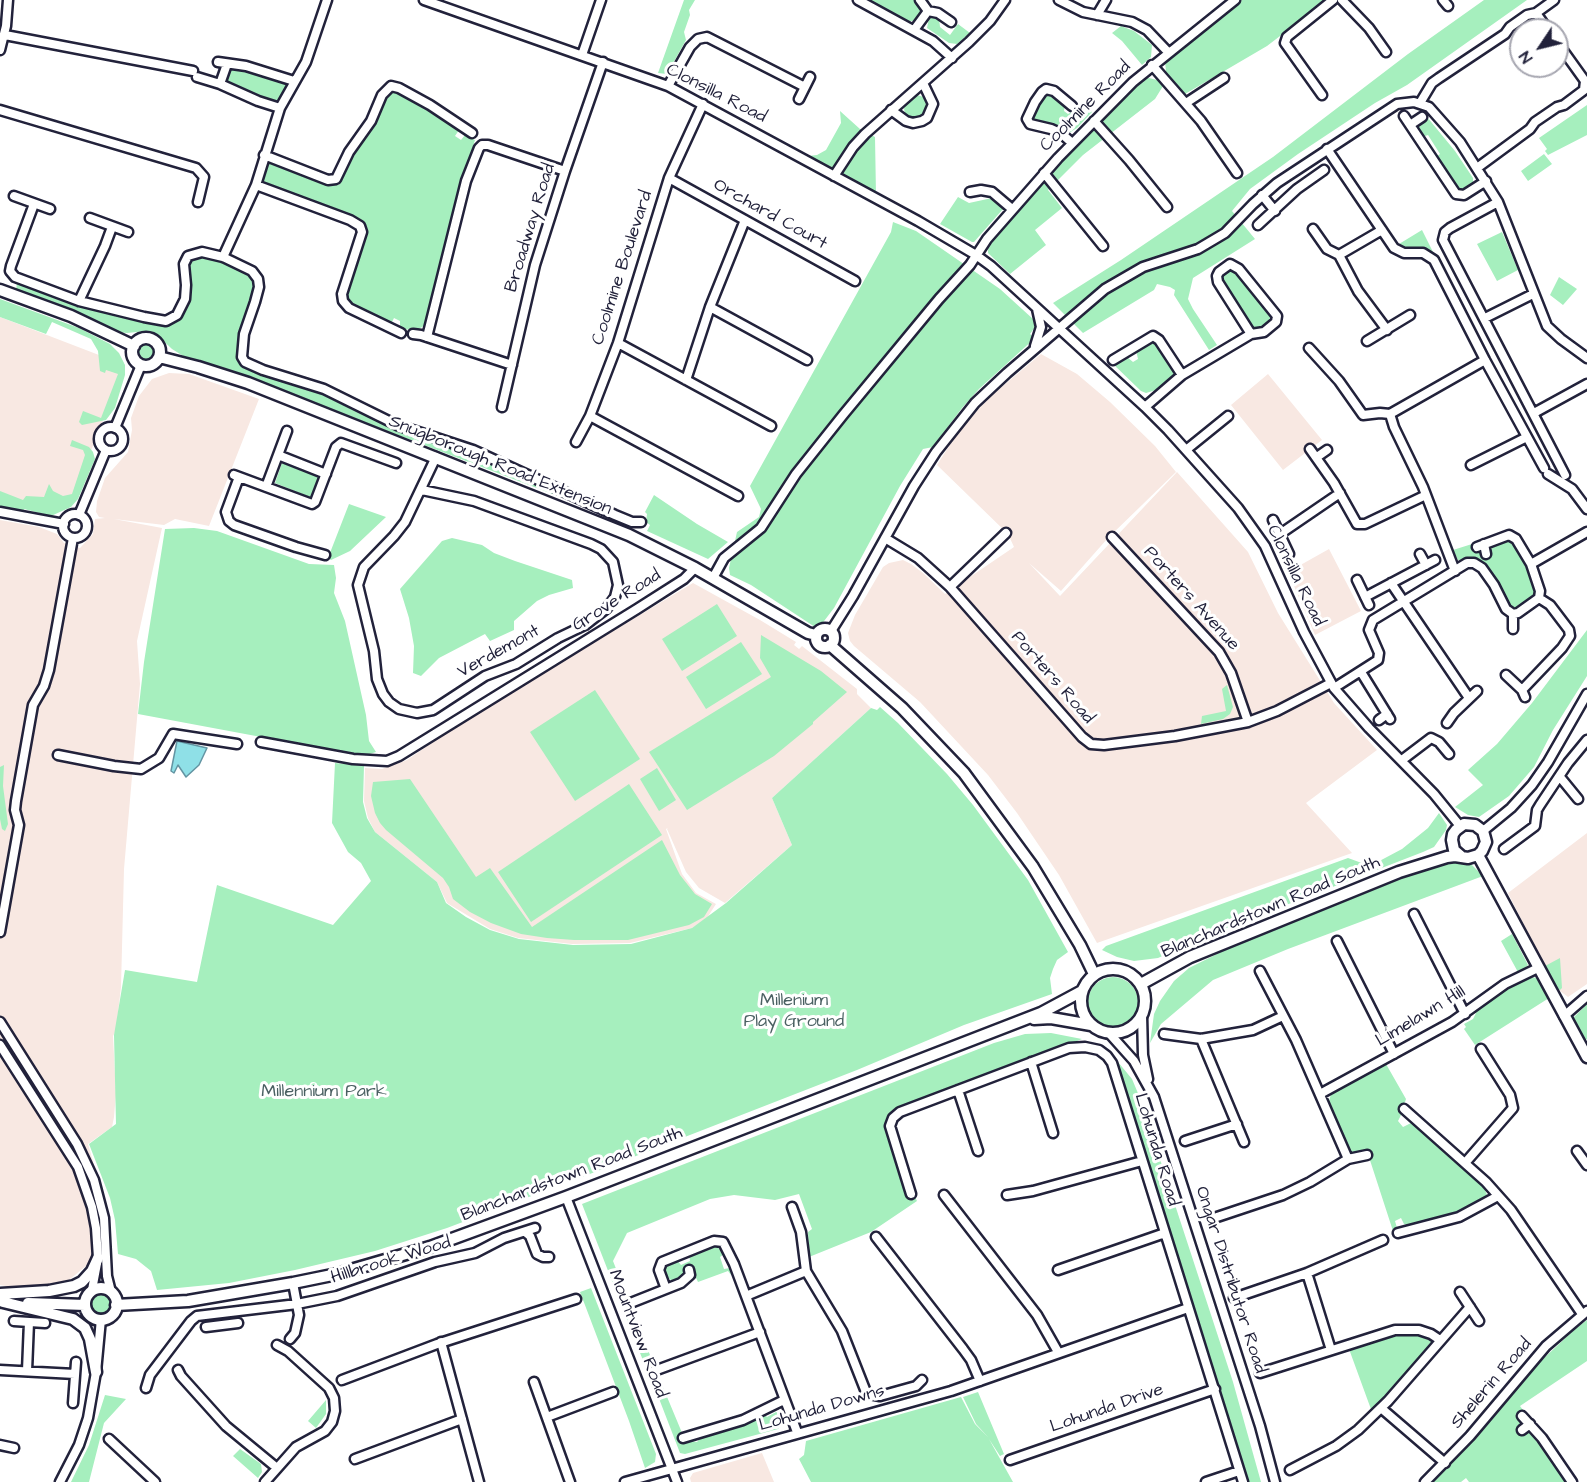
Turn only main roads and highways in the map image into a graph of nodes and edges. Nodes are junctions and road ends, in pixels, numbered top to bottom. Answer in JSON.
{"nodes":[{"id":1,"x":0,"y":290,"type":"edge"},
{"id":2,"x":134,"y":346,"type":"junction"},
{"id":3,"x":159,"y":357,"type":"junction"},
{"id":4,"x":816,"y":635,"type":"junction"},
{"id":5,"x":830,"y":645,"type":"junction"},
{"id":6,"x":1452,"y":840,"type":"junction"},
{"id":7,"x":1478,"y":855,"type":"junction"},
{"id":8,"x":1462,"y":856,"type":"junction"},
{"id":9,"x":1416,"y":866,"type":"junction"},
{"id":10,"x":1094,"y":974,"type":"junction"},
{"id":11,"x":1141,"y":984,"type":"junction"},
{"id":12,"x":1082,"y":991,"type":"junction"},
{"id":13,"x":1025,"y":1019,"type":"junction"},
{"id":14,"x":1091,"y":1025,"type":"junction"},
{"id":15,"x":1587,"y":1058,"type":"edge"},
{"id":16,"x":98,"y":1258,"type":"road end"},
{"id":17,"x":1,"y":1300,"type":"edge"},
{"id":18,"x":85,"y":1305,"type":"junction"},
{"id":19,"x":116,"y":1305,"type":"junction"},
{"id":20,"x":96,"y":1372,"type":"road end"}],
"edges":[{"from":1,"to":2,"type":"main road"},
{"from":2,"to":3,"type":"main road"},
{"from":2,"to":3,"type":"main road"},
{"from":3,"to":4,"type":"main road","name":"Snugborough Road Extension"},
{"from":4,"to":5,"type":"main road"},
{"from":4,"to":5,"type":"main road"},
{"from":5,"to":10,"type":"main road"},
{"from":6,"to":7,"type":"main road"},
{"from":6,"to":8,"type":"main road"},
{"from":6,"to":9,"type":"main road","name":"Blanchardstown Road South"},
{"from":7,"to":8,"type":"main road"},
{"from":7,"to":15,"type":"main road"},
{"from":8,"to":9,"type":"main road","name":"Blanchardstown Road South"},
{"from":9,"to":11,"type":"main road","name":"Blanchardstown Road South"},
{"from":10,"to":11,"type":"main road"},
{"from":10,"to":12,"type":"main road"},
{"from":11,"to":14,"type":"main road"},
{"from":12,"to":13,"type":"main road","name":"Blanchardstown Road South"},
{"from":12,"to":14,"type":"main road"},
{"from":13,"to":14,"type":"main road","name":"Blanchardstown Road South"},
{"from":13,"to":19,"type":"main road","name":"Blanchardstown Road South"},
{"from":16,"to":17,"type":"main road"},
{"from":17,"to":18,"type":"main road"},
{"from":17,"to":20,"type":"main road"},
{"from":18,"to":19,"type":"main road"},
{"from":18,"to":19,"type":"main road"}]}
